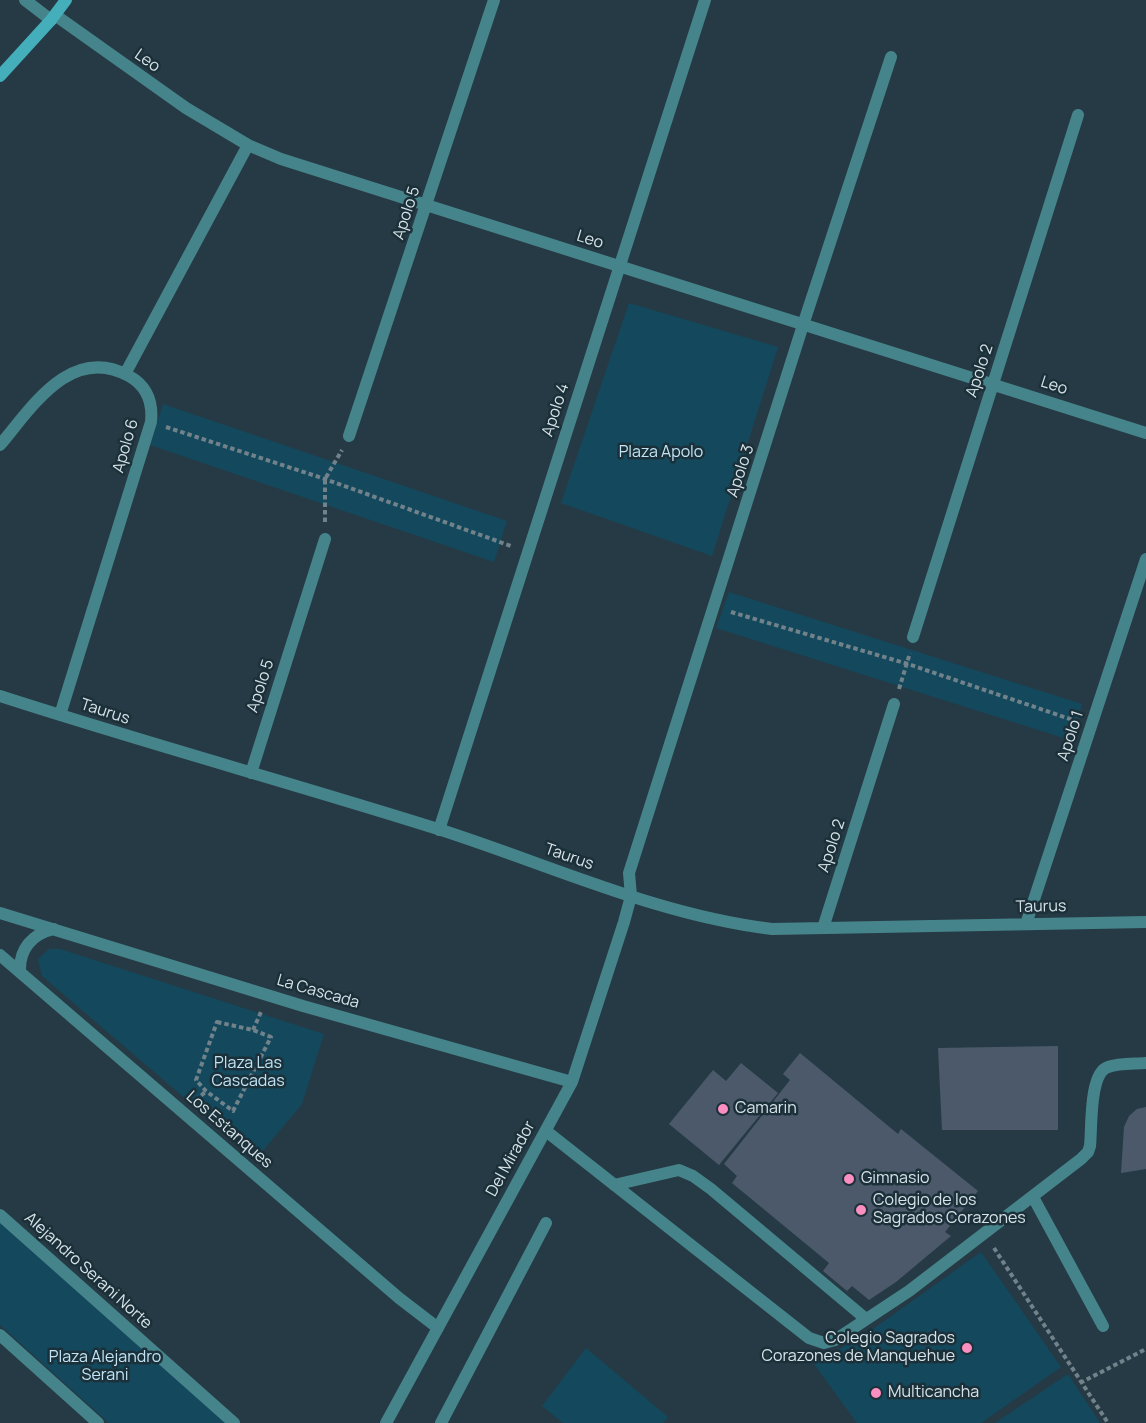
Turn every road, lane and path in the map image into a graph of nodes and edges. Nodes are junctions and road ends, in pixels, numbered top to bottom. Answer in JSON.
{"nodes":[{"id":1,"x":25,"y":0,"type":"edge"},
{"id":2,"x":66,"y":0,"type":"edge"},
{"id":3,"x":494,"y":0,"type":"edge"},
{"id":4,"x":705,"y":0,"type":"edge"},
{"id":5,"x":53,"y":18,"type":"junction"},
{"id":6,"x":891,"y":57,"type":"dead end"},
{"id":7,"x":0,"y":76,"type":"edge"},
{"id":8,"x":1078,"y":115,"type":"dead end"},
{"id":9,"x":248,"y":145,"type":"junction"},
{"id":10,"x":427,"y":206,"type":"junction"},
{"id":11,"x":620,"y":267,"type":"junction"},
{"id":12,"x":803,"y":325,"type":"junction"},
{"id":13,"x":125,"y":374,"type":"junction"},
{"id":14,"x":993,"y":384,"type":"junction"},
{"id":15,"x":151,"y":422,"type":"junction"},
{"id":16,"x":1146,"y":433,"type":"edge"},
{"id":17,"x":350,"y":436,"type":"joint"},
{"id":18,"x":0,"y":445,"type":"edge"},
{"id":19,"x":325,"y":480,"type":"junction"},
{"id":20,"x":325,"y":539,"type":"joint"},
{"id":21,"x":528,"y":552,"type":"junction"},
{"id":22,"x":1146,"y":559,"type":"edge"},
{"id":23,"x":713,"y":606,"type":"junction"},
{"id":24,"x":913,"y":637,"type":"joint"},
{"id":25,"x":908,"y":664,"type":"junction"},
{"id":26,"x":0,"y":696,"type":"edge"},
{"id":27,"x":894,"y":704,"type":"joint"},
{"id":28,"x":60,"y":715,"type":"junction"},
{"id":29,"x":1092,"y":726,"type":"junction"},
{"id":30,"x":251,"y":773,"type":"junction"},
{"id":31,"x":439,"y":830,"type":"junction"},
{"id":32,"x":631,"y":896,"type":"junction"},
{"id":33,"x":0,"y":913,"type":"edge"},
{"id":34,"x":1146,"y":922,"type":"edge"},
{"id":35,"x":1026,"y":924,"type":"junction"},
{"id":36,"x":823,"y":928,"type":"junction"},
{"id":37,"x":56,"y":929,"type":"junction"},
{"id":38,"x":0,"y":955,"type":"edge"},
{"id":39,"x":20,"y":972,"type":"junction"},
{"id":40,"x":253,"y":1030,"type":"joint"},
{"id":41,"x":1146,"y":1063,"type":"edge"},
{"id":42,"x":572,"y":1082,"type":"junction"},
{"id":43,"x":546,"y":1131,"type":"junction"},
{"id":44,"x":614,"y":1185,"type":"junction"},
{"id":45,"x":1033,"y":1197,"type":"junction"},
{"id":46,"x":0,"y":1215,"type":"edge"},
{"id":47,"x":546,"y":1223,"type":"dead end"},
{"id":48,"x":985,"y":1234,"type":"junction"},
{"id":49,"x":866,"y":1318,"type":"junction"},
{"id":50,"x":1103,"y":1326,"type":"dead end"},
{"id":51,"x":438,"y":1328,"type":"junction"},
{"id":52,"x":0,"y":1335,"type":"edge"},
{"id":53,"x":1146,"y":1349,"type":"edge"},
{"id":54,"x":1080,"y":1383,"type":"junction"},
{"id":55,"x":98,"y":1423,"type":"edge"},
{"id":56,"x":234,"y":1423,"type":"edge"},
{"id":57,"x":386,"y":1423,"type":"edge"},
{"id":58,"x":441,"y":1423,"type":"edge"},
{"id":59,"x":1108,"y":1423,"type":"edge"}],
"edges":[{"from":1,"to":5,"type":"street","name":"Leo"},
{"from":2,"to":5,"type":"street"},
{"from":3,"to":10,"type":"street","name":"Apolo 5"},
{"from":4,"to":11,"type":"street","name":"Apolo 4"},
{"from":5,"to":7,"type":"street"},
{"from":5,"to":9,"type":"street","name":"Leo"},
{"from":6,"to":12,"type":"street","name":"Apolo 3"},
{"from":8,"to":14,"type":"street","name":"Apolo 2"},
{"from":9,"to":10,"type":"street","name":"Leo"},
{"from":9,"to":13,"type":"street"},
{"from":10,"to":11,"type":"street","name":"Leo"},
{"from":10,"to":17,"type":"street","name":"Apolo 5"},
{"from":11,"to":12,"type":"street","name":"Leo"},
{"from":11,"to":21,"type":"street","name":"Apolo 4"},
{"from":12,"to":14,"type":"street","name":"Leo"},
{"from":12,"to":23,"type":"street","name":"Apolo 3"},
{"from":13,"to":15,"type":"street","name":"Apolo 6"},
{"from":13,"to":18,"type":"street"},
{"from":14,"to":16,"type":"street","name":"Leo"},
{"from":14,"to":24,"type":"street","name":"Apolo 2"},
{"from":15,"to":19,"type":"path"},
{"from":15,"to":28,"type":"street","name":"Apolo 6"},
{"from":17,"to":19,"type":"path"},
{"from":19,"to":20,"type":"path"},
{"from":19,"to":21,"type":"path"},
{"from":20,"to":30,"type":"street","name":"Apolo 5"},
{"from":21,"to":31,"type":"street","name":"Apolo 4"},
{"from":22,"to":29,"type":"street","name":"Apolo 1"},
{"from":23,"to":25,"type":"path"},
{"from":23,"to":32,"type":"street","name":"Apolo 3"},
{"from":24,"to":25,"type":"path"},
{"from":25,"to":27,"type":"path"},
{"from":25,"to":29,"type":"path"},
{"from":26,"to":28,"type":"street","name":"Taurus"},
{"from":27,"to":36,"type":"street","name":"Apolo 2"},
{"from":28,"to":30,"type":"street","name":"Taurus"},
{"from":29,"to":35,"type":"street","name":"Apolo 1"},
{"from":30,"to":31,"type":"street","name":"Taurus"},
{"from":31,"to":32,"type":"street","name":"Taurus"},
{"from":32,"to":36,"type":"street","name":"Taurus"},
{"from":32,"to":42,"type":"street","name":"Del Mirador"},
{"from":33,"to":37,"type":"street","name":"La Cascada"},
{"from":34,"to":35,"type":"street","name":"Taurus"},
{"from":35,"to":36,"type":"street","name":"Taurus"},
{"from":37,"to":39,"type":"street"},
{"from":37,"to":42,"type":"street","name":"La Cascada"},
{"from":38,"to":39,"type":"street","name":"Los Estanques"},
{"from":39,"to":51,"type":"street","name":"Los Estanques"},
{"from":40,"to":40,"type":"path"},
{"from":41,"to":45,"type":"street"},
{"from":42,"to":43,"type":"street","name":"Del Mirador"},
{"from":43,"to":44,"type":"street"},
{"from":43,"to":51,"type":"street","name":"Del Mirador"},
{"from":44,"to":49,"type":"street"},
{"from":44,"to":49,"type":"street"},
{"from":45,"to":48,"type":"street"},
{"from":45,"to":50,"type":"street"},
{"from":46,"to":56,"type":"street","name":"Alejandro Serani Norte"},
{"from":47,"to":58,"type":"street"},
{"from":48,"to":49,"type":"street"},
{"from":48,"to":54,"type":"path"},
{"from":51,"to":57,"type":"street","name":"Del Mirador"},
{"from":52,"to":55,"type":"street"},
{"from":53,"to":54,"type":"path"},
{"from":54,"to":59,"type":"path"}]}
